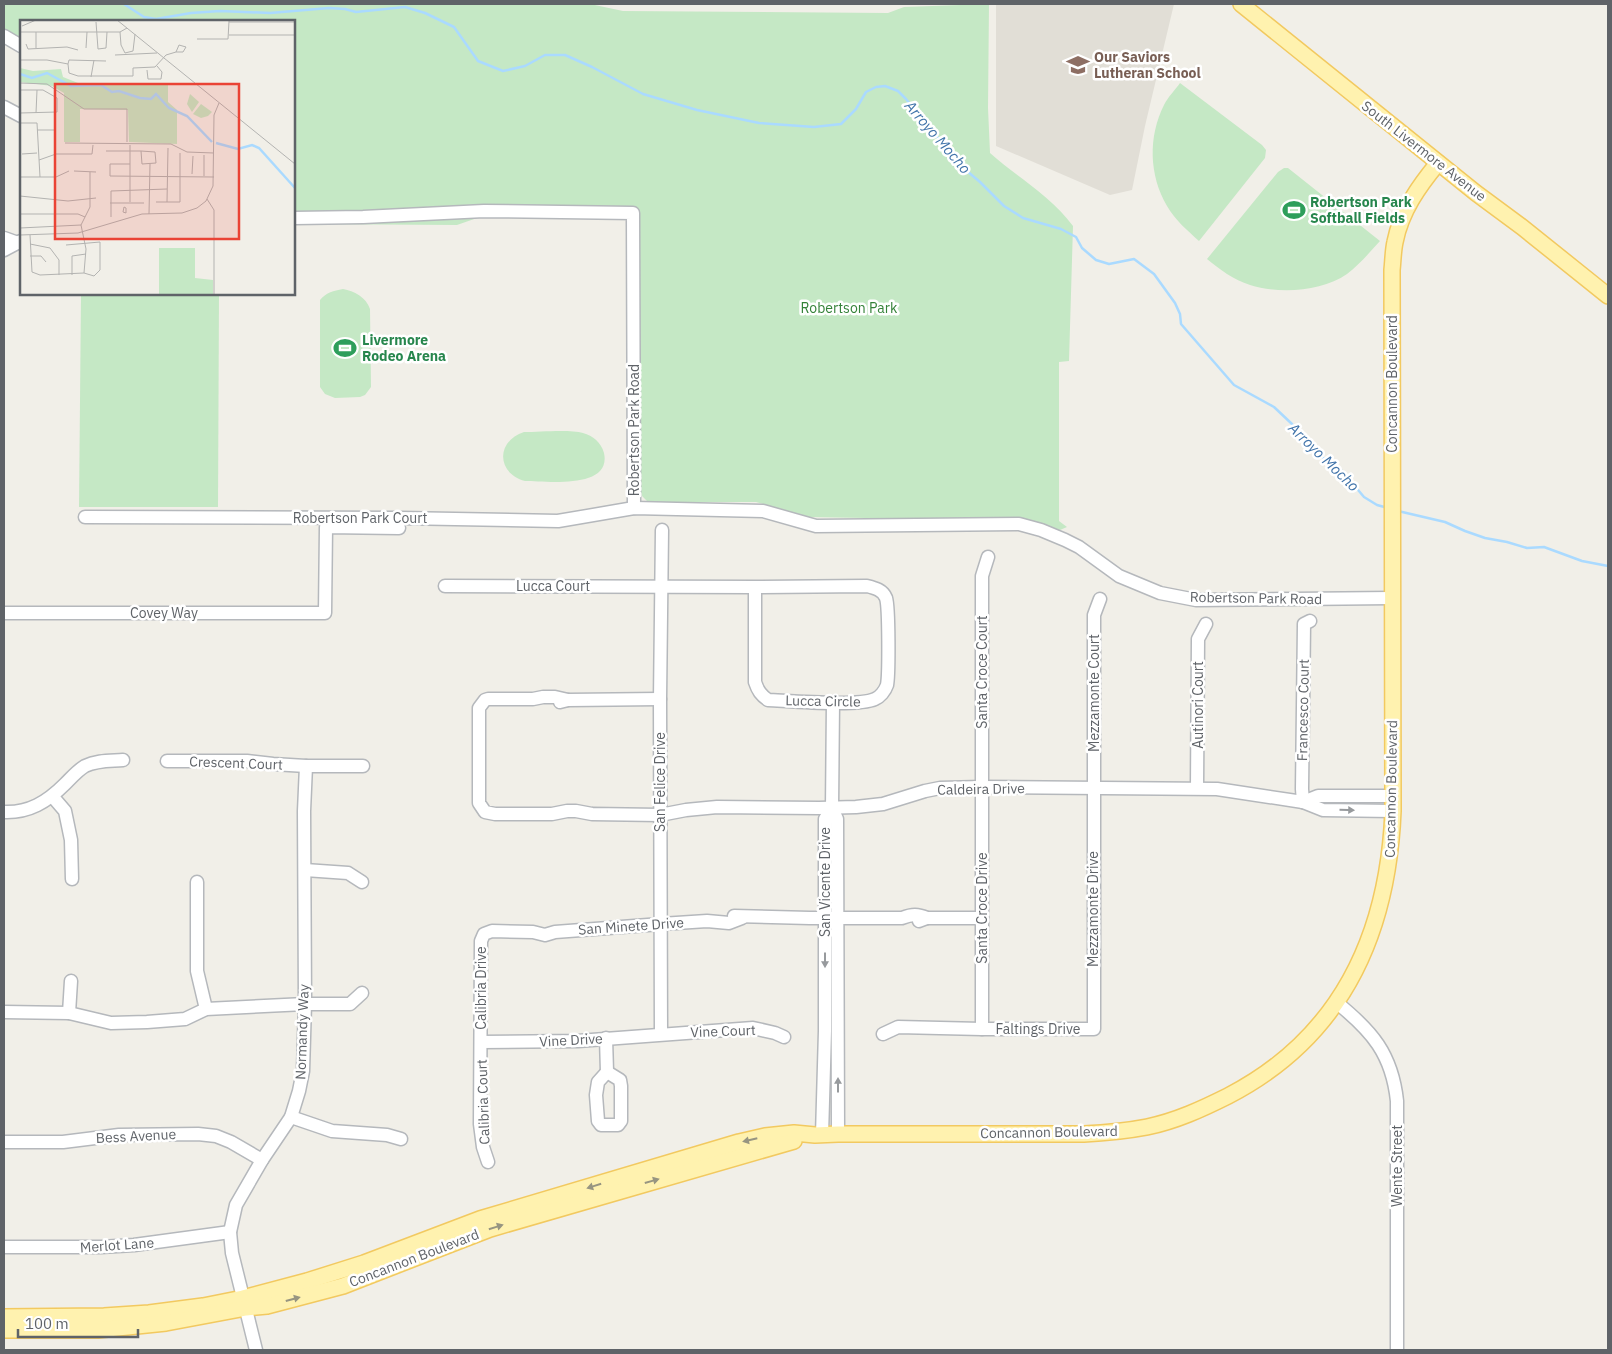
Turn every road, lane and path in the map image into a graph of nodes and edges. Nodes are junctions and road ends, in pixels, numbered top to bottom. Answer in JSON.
{"nodes":[{"id":1,"x":1241,"y":4,"type":"edge"},
{"id":2,"x":4,"y":36,"type":"edge"},
{"id":3,"x":20,"y":45,"type":"edge"},
{"id":4,"x":4,"y":107,"type":"edge"},
{"id":5,"x":20,"y":115,"type":"edge"},
{"id":6,"x":1438,"y":162,"type":"junction"},
{"id":7,"x":295,"y":218,"type":"edge"},
{"id":8,"x":4,"y":238,"type":"edge"},
{"id":9,"x":20,"y":242,"type":"edge"},
{"id":10,"x":4,"y":250,"type":"edge"},
{"id":11,"x":1608,"y":296,"type":"edge"},
{"id":12,"x":634,"y":508,"type":"junction"},
{"id":13,"x":84,"y":517,"type":"dead end"},
{"id":14,"x":399,"y":528,"type":"dead end"},
{"id":15,"x":662,"y":530,"type":"dead end"},
{"id":16,"x":988,"y":557,"type":"dead end"},
{"id":17,"x":445,"y":586,"type":"dead end"},
{"id":18,"x":662,"y":587,"type":"junction"},
{"id":19,"x":756,"y":587,"type":"junction"},
{"id":20,"x":1392,"y":598,"type":"junction"},
{"id":21,"x":1100,"y":599,"type":"dead end"},
{"id":22,"x":4,"y":614,"type":"edge"},
{"id":23,"x":1310,"y":620,"type":"dead end"},
{"id":24,"x":1206,"y":624,"type":"dead end"},
{"id":25,"x":660,"y":699,"type":"junction"},
{"id":26,"x":832,"y":702,"type":"junction"},
{"id":27,"x":123,"y":760,"type":"dead end"},
{"id":28,"x":166,"y":761,"type":"dead end"},
{"id":29,"x":306,"y":766,"type":"junction"},
{"id":30,"x":363,"y":766,"type":"dead end"},
{"id":31,"x":982,"y":787,"type":"junction"},
{"id":32,"x":1198,"y":788,"type":"junction"},
{"id":33,"x":1093,"y":789,"type":"junction"},
{"id":34,"x":52,"y":797,"type":"junction"},
{"id":35,"x":1303,"y":802,"type":"junction"},
{"id":36,"x":1393,"y":803,"type":"junction"},
{"id":37,"x":832,"y":808,"type":"junction"},
{"id":38,"x":4,"y":812,"type":"edge"},
{"id":39,"x":660,"y":815,"type":"junction"},
{"id":40,"x":305,"y":870,"type":"junction"},
{"id":41,"x":72,"y":879,"type":"dead end"},
{"id":42,"x":197,"y":882,"type":"dead end"},
{"id":43,"x":362,"y":882,"type":"dead end"},
{"id":44,"x":832,"y":918,"type":"junction"},
{"id":45,"x":982,"y":918,"type":"junction"},
{"id":46,"x":661,"y":924,"type":"junction"},
{"id":47,"x":484,"y":934,"type":"joint"},
{"id":48,"x":72,"y":981,"type":"dead end"},
{"id":49,"x":362,"y":993,"type":"dead end"},
{"id":50,"x":1336,"y":1002,"type":"junction"},
{"id":51,"x":305,"y":1004,"type":"junction"},
{"id":52,"x":206,"y":1008,"type":"junction"},
{"id":53,"x":4,"y":1012,"type":"edge"},
{"id":54,"x":69,"y":1013,"type":"junction"},
{"id":55,"x":982,"y":1029,"type":"junction"},
{"id":56,"x":1094,"y":1029,"type":"joint"},
{"id":57,"x":661,"y":1034,"type":"junction"},
{"id":58,"x":883,"y":1034,"type":"dead end"},
{"id":59,"x":784,"y":1037,"type":"dead end"},
{"id":60,"x":606,"y":1038,"type":"junction"},
{"id":61,"x":481,"y":1042,"type":"junction"},
{"id":62,"x":607,"y":1072,"type":"dead end"},
{"id":63,"x":291,"y":1117,"type":"junction"},
{"id":64,"x":825,"y":1134,"type":"junction"},
{"id":65,"x":401,"y":1139,"type":"dead end"},
{"id":66,"x":4,"y":1142,"type":"edge"},
{"id":67,"x":262,"y":1160,"type":"junction"},
{"id":68,"x":488,"y":1162,"type":"dead end"},
{"id":69,"x":230,"y":1232,"type":"junction"},
{"id":70,"x":4,"y":1247,"type":"edge"},
{"id":71,"x":244,"y":1303,"type":"junction"},
{"id":72,"x":4,"y":1317,"type":"edge"},
{"id":73,"x":4,"y":1330,"type":"edge"},
{"id":74,"x":256,"y":1350,"type":"edge"},
{"id":75,"x":1397,"y":1350,"type":"edge"}],
"edges":[{"from":1,"to":6,"type":"main road","name":"South Livermore Avenue"},
{"from":2,"to":3,"type":"street"},
{"from":4,"to":5,"type":"street"},
{"from":6,"to":11,"type":"main road","name":"South Livermore Avenue"},
{"from":6,"to":20,"type":"main road","name":"Concannon Boulevard"},
{"from":7,"to":12,"type":"street","name":"Robertson Park Road"},
{"from":8,"to":9,"type":"street"},
{"from":9,"to":10,"type":"street"},
{"from":12,"to":13,"type":"street","name":"Robertson Park Court"},
{"from":12,"to":20,"type":"street","name":"Robertson Park Road"},
{"from":14,"to":22,"type":"street","name":"Covey Way"},
{"from":15,"to":18,"type":"street","name":"San Felice Drive"},
{"from":16,"to":31,"type":"street","name":"Santa Croce Court"},
{"from":17,"to":18,"type":"street","name":"Lucca Court"},
{"from":18,"to":19,"type":"street","name":"Lucca Circle"},
{"from":18,"to":25,"type":"street","name":"San Felice Drive"},
{"from":19,"to":26,"type":"street","name":"Lucca Circle"},
{"from":19,"to":26,"type":"street","name":"Lucca Circle"},
{"from":20,"to":36,"type":"main road","name":"Concannon Boulevard"},
{"from":21,"to":33,"type":"street","name":"Mezzamonte Court"},
{"from":23,"to":35,"type":"street","name":"Francesco Court"},
{"from":24,"to":32,"type":"street","name":"Autinori Court"},
{"from":25,"to":39,"type":"street","name":"San Felice Drive"},
{"from":25,"to":39,"type":"street","name":"Caldeira Drive"},
{"from":26,"to":37,"type":"street","name":"San Vicente Drive"},
{"from":27,"to":34,"type":"street"},
{"from":28,"to":29,"type":"street","name":"Crescent Court"},
{"from":29,"to":30,"type":"street","name":"Crescent Court"},
{"from":29,"to":40,"type":"street","name":"Normandy Way"},
{"from":31,"to":33,"type":"street","name":"Caldeira Drive"},
{"from":31,"to":37,"type":"street","name":"Caldeira Drive"},
{"from":31,"to":45,"type":"street","name":"Santa Croce Drive"},
{"from":32,"to":33,"type":"street","name":"Caldeira Drive"},
{"from":32,"to":35,"type":"street","name":"Caldeira Drive"},
{"from":33,"to":56,"type":"street","name":"Mezzamonte Drive"},
{"from":34,"to":38,"type":"street"},
{"from":34,"to":41,"type":"street"},
{"from":35,"to":36,"type":"street","name":"Caldeira Drive"},
{"from":36,"to":50,"type":"main road","name":"Concannon Boulevard"},
{"from":37,"to":39,"type":"street","name":"Caldeira Drive"},
{"from":37,"to":44,"type":"street","name":"San Vicente Drive"},
{"from":39,"to":46,"type":"street","name":"San Felice Drive"},
{"from":40,"to":43,"type":"street"},
{"from":40,"to":51,"type":"street","name":"Normandy Way"},
{"from":42,"to":52,"type":"street"},
{"from":44,"to":45,"type":"street","name":"San Minete Drive"},
{"from":44,"to":46,"type":"street","name":"San Minete Drive"},
{"from":44,"to":64,"type":"street","name":"San Vicente Drive"},
{"from":45,"to":55,"type":"street","name":"Santa Croce Drive"},
{"from":46,"to":47,"type":"street","name":"San Minete Drive"},
{"from":46,"to":57,"type":"street","name":"San Felice Drive"},
{"from":47,"to":61,"type":"street","name":"Calibria Drive"},
{"from":48,"to":54,"type":"street"},
{"from":49,"to":51,"type":"street"},
{"from":50,"to":64,"type":"main road","name":"Concannon Boulevard"},
{"from":50,"to":75,"type":"street","name":"Wente Street"},
{"from":51,"to":52,"type":"street"},
{"from":51,"to":63,"type":"street","name":"Normandy Way"},
{"from":52,"to":54,"type":"street"},
{"from":53,"to":54,"type":"street"},
{"from":55,"to":56,"type":"street","name":"Faltings Drive"},
{"from":55,"to":58,"type":"street","name":"Faltings Drive"},
{"from":57,"to":59,"type":"street","name":"Vine Court"},
{"from":57,"to":60,"type":"street","name":"Vine Drive"},
{"from":60,"to":61,"type":"street","name":"Vine Drive"},
{"from":60,"to":62,"type":"street"},
{"from":61,"to":68,"type":"street","name":"Calibria Court"},
{"from":63,"to":65,"type":"street"},
{"from":63,"to":67,"type":"street","name":"Normandy Way"},
{"from":64,"to":71,"type":"main road","name":"Concannon Boulevard"},
{"from":66,"to":67,"type":"street","name":"Bess Avenue"},
{"from":67,"to":69,"type":"street","name":"Normandy Way"},
{"from":69,"to":70,"type":"street","name":"Merlot Lane"},
{"from":69,"to":71,"type":"street","name":"Normandy Way"},
{"from":71,"to":72,"type":"main road","name":"Concannon Boulevard"},
{"from":71,"to":73,"type":"main road","name":"Concannon Boulevard"},
{"from":71,"to":74,"type":"street","name":"Normandy Way"}]}
